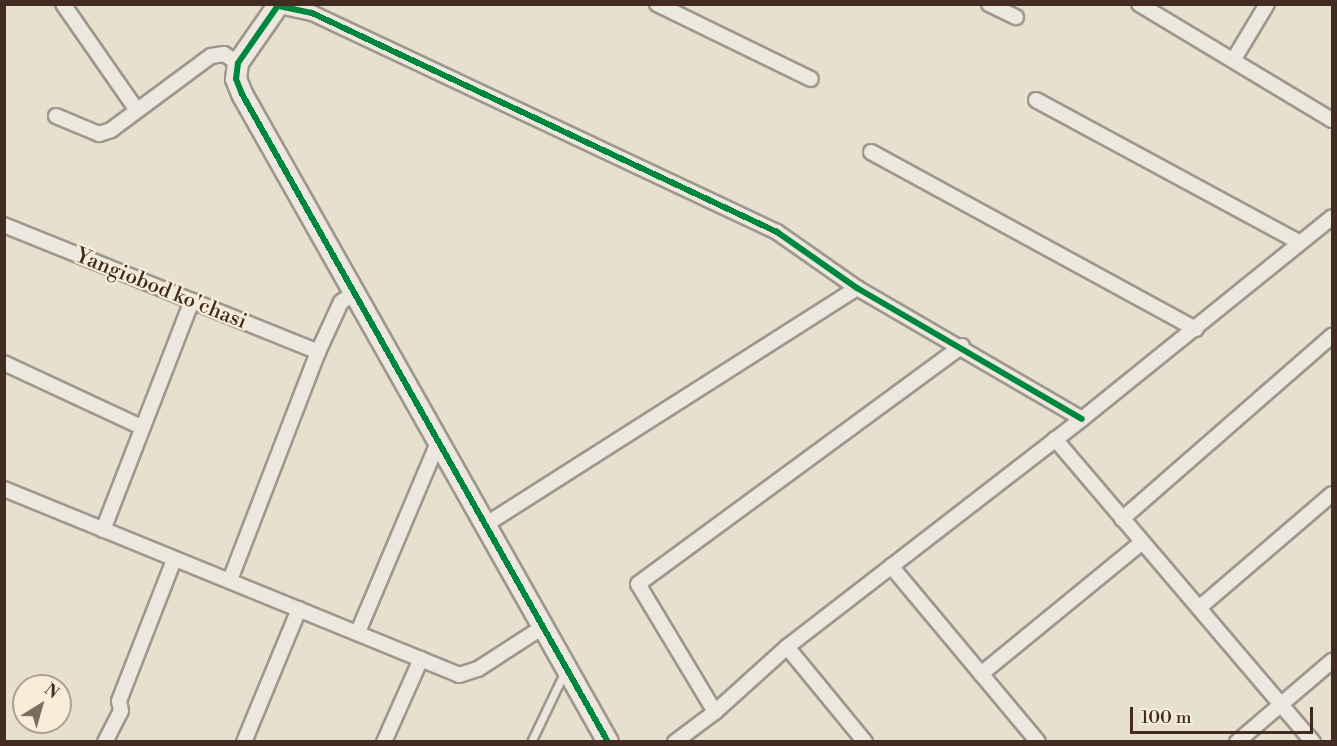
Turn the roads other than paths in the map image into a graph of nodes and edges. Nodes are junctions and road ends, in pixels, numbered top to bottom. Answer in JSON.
{"nodes":[{"id":1,"x":63,"y":4,"type":"edge"},
{"id":2,"x":657,"y":4,"type":"edge"},
{"id":3,"x":989,"y":4,"type":"edge"},
{"id":4,"x":1138,"y":4,"type":"edge"},
{"id":5,"x":1267,"y":4,"type":"edge"},
{"id":6,"x":279,"y":5,"type":"edge"},
{"id":7,"x":1016,"y":17,"type":"dead end"},
{"id":8,"x":1234,"y":60,"type":"junction"},
{"id":9,"x":238,"y":63,"type":"junction"},
{"id":10,"x":811,"y":79,"type":"dead end"},
{"id":11,"x":1036,"y":100,"type":"dead end"},
{"id":12,"x":136,"y":109,"type":"junction"},
{"id":13,"x":56,"y":116,"type":"dead end"},
{"id":14,"x":1332,"y":120,"type":"edge"},
{"id":15,"x":871,"y":152,"type":"dead end"},
{"id":16,"x":1332,"y":217,"type":"edge"},
{"id":17,"x":4,"y":225,"type":"edge"},
{"id":18,"x":1300,"y":243,"type":"junction"},
{"id":19,"x":856,"y":288,"type":"junction"},
{"id":20,"x":354,"y":293,"type":"junction"},
{"id":21,"x":192,"y":301,"type":"junction"},
{"id":22,"x":1196,"y":329,"type":"junction"},
{"id":23,"x":1332,"y":336,"type":"edge"},
{"id":24,"x":962,"y":346,"type":"junction"},
{"id":25,"x":318,"y":352,"type":"junction"},
{"id":26,"x":4,"y":363,"type":"edge"},
{"id":27,"x":1082,"y":419,"type":"junction"},
{"id":28,"x":141,"y":427,"type":"junction"},
{"id":29,"x":1055,"y":439,"type":"junction"},
{"id":30,"x":438,"y":442,"type":"junction"},
{"id":31,"x":4,"y":489,"type":"edge"},
{"id":32,"x":1332,"y":494,"type":"edge"},
{"id":33,"x":1122,"y":519,"type":"junction"},
{"id":34,"x":485,"y":525,"type":"junction"},
{"id":35,"x":103,"y":530,"type":"junction"},
{"id":36,"x":1142,"y":542,"type":"junction"},
{"id":37,"x":174,"y":560,"type":"junction"},
{"id":38,"x":891,"y":566,"type":"junction"},
{"id":39,"x":230,"y":580,"type":"junction"},
{"id":40,"x":1199,"y":608,"type":"junction"},
{"id":41,"x":299,"y":609,"type":"junction"},
{"id":42,"x":543,"y":627,"type":"junction"},
{"id":43,"x":358,"y":632,"type":"junction"},
{"id":44,"x":787,"y":646,"type":"junction"},
{"id":45,"x":421,"y":659,"type":"junction"},
{"id":46,"x":1332,"y":661,"type":"edge"},
{"id":47,"x":567,"y":669,"type":"junction"},
{"id":48,"x":981,"y":674,"type":"junction"},
{"id":49,"x":1281,"y":704,"type":"junction"},
{"id":50,"x":715,"y":712,"type":"junction"},
{"id":51,"x":105,"y":741,"type":"edge"},
{"id":52,"x":244,"y":741,"type":"edge"},
{"id":53,"x":384,"y":741,"type":"edge"},
{"id":54,"x":531,"y":741,"type":"edge"},
{"id":55,"x":609,"y":741,"type":"edge"},
{"id":56,"x":675,"y":741,"type":"edge"},
{"id":57,"x":865,"y":741,"type":"edge"},
{"id":58,"x":1038,"y":741,"type":"edge"},
{"id":59,"x":1236,"y":741,"type":"edge"},
{"id":60,"x":1313,"y":741,"type":"edge"}],
"edges":[{"from":1,"to":12,"type":"street"},
{"from":2,"to":10,"type":"street"},
{"from":3,"to":7,"type":"street"},
{"from":4,"to":8,"type":"street"},
{"from":5,"to":8,"type":"street"},
{"from":6,"to":9,"type":"street"},
{"from":6,"to":19,"type":"street"},
{"from":8,"to":14,"type":"street"},
{"from":9,"to":12,"type":"street"},
{"from":9,"to":20,"type":"street"},
{"from":11,"to":18,"type":"street"},
{"from":12,"to":13,"type":"street"},
{"from":15,"to":22,"type":"street"},
{"from":16,"to":18,"type":"street"},
{"from":17,"to":21,"type":"street","name":"Yangiobod ko'chasi"},
{"from":18,"to":22,"type":"street"},
{"from":19,"to":24,"type":"street"},
{"from":19,"to":34,"type":"street"},
{"from":20,"to":25,"type":"street"},
{"from":20,"to":30,"type":"street"},
{"from":21,"to":25,"type":"street","name":"Yangiobod ko'chasi"},
{"from":21,"to":28,"type":"street"},
{"from":22,"to":27,"type":"street"},
{"from":23,"to":33,"type":"street"},
{"from":24,"to":27,"type":"street"},
{"from":24,"to":50,"type":"street"},
{"from":25,"to":39,"type":"street"},
{"from":26,"to":28,"type":"street"},
{"from":27,"to":29,"type":"street"},
{"from":28,"to":35,"type":"street"},
{"from":29,"to":33,"type":"street"},
{"from":29,"to":38,"type":"street"},
{"from":30,"to":34,"type":"street"},
{"from":30,"to":43,"type":"street"},
{"from":31,"to":35,"type":"street"},
{"from":32,"to":40,"type":"street"},
{"from":33,"to":36,"type":"street"},
{"from":34,"to":42,"type":"street"},
{"from":35,"to":37,"type":"street"},
{"from":36,"to":40,"type":"street"},
{"from":36,"to":48,"type":"street"},
{"from":37,"to":39,"type":"street"},
{"from":37,"to":51,"type":"street"},
{"from":38,"to":44,"type":"street"},
{"from":38,"to":48,"type":"street"},
{"from":39,"to":41,"type":"street"},
{"from":40,"to":49,"type":"street"},
{"from":41,"to":43,"type":"street"},
{"from":41,"to":52,"type":"street"},
{"from":42,"to":45,"type":"street"},
{"from":42,"to":47,"type":"street"},
{"from":43,"to":45,"type":"street"},
{"from":44,"to":50,"type":"street"},
{"from":44,"to":57,"type":"street"},
{"from":45,"to":53,"type":"street"},
{"from":46,"to":49,"type":"street"},
{"from":47,"to":54,"type":"lane"},
{"from":47,"to":55,"type":"street"},
{"from":48,"to":58,"type":"street"},
{"from":49,"to":59,"type":"street"},
{"from":49,"to":60,"type":"street"},
{"from":50,"to":56,"type":"street"}]}
